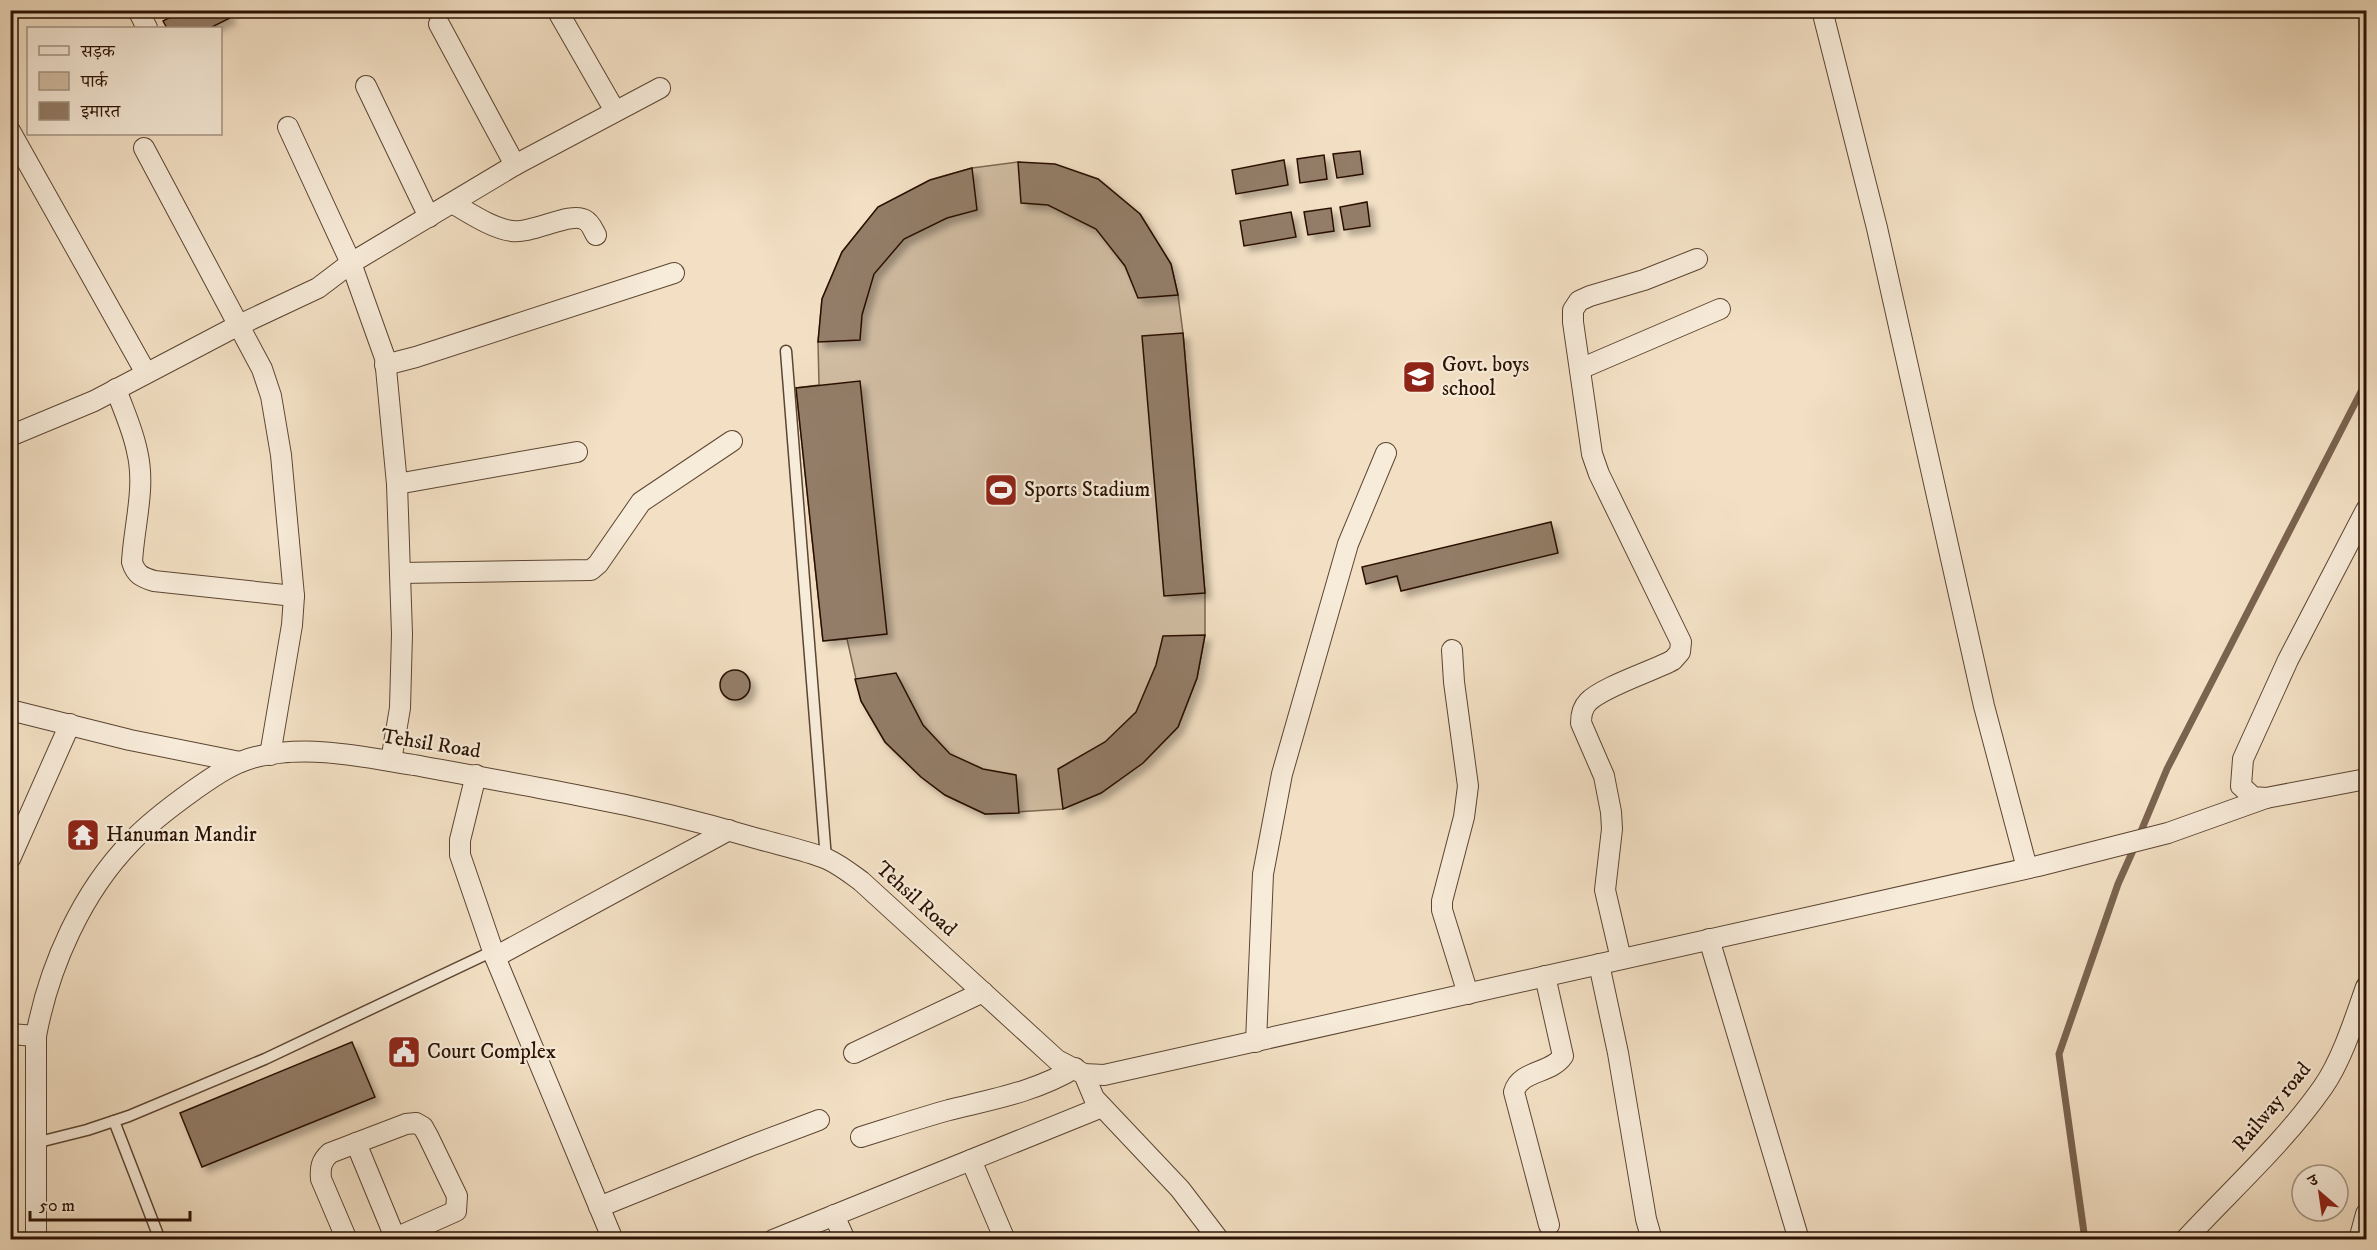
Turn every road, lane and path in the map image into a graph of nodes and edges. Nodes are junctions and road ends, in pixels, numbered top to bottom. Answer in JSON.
{"nodes":[{"id":1,"x":138,"y":10,"type":"edge"},
{"id":2,"x":557,"y":10,"type":"edge"},
{"id":3,"x":1822,"y":10,"type":"edge"},
{"id":4,"x":439,"y":24,"type":"dead end"},
{"id":5,"x":146,"y":27,"type":"edge"},
{"id":6,"x":366,"y":86,"type":"dead end"},
{"id":7,"x":660,"y":88,"type":"dead end"},
{"id":8,"x":615,"y":111,"type":"junction"},
{"id":9,"x":288,"y":127,"type":"dead end"},
{"id":10,"x":10,"y":130,"type":"edge"},
{"id":11,"x":144,"y":147,"type":"dead end"},
{"id":12,"x":515,"y":165,"type":"junction"},
{"id":13,"x":452,"y":203,"type":"junction"},
{"id":14,"x":429,"y":217,"type":"junction"},
{"id":15,"x":596,"y":235,"type":"dead end"},
{"id":16,"x":1697,"y":259,"type":"dead end"},
{"id":17,"x":351,"y":263,"type":"junction"},
{"id":18,"x":674,"y":273,"type":"dead end"},
{"id":19,"x":1720,"y":309,"type":"dead end"},
{"id":20,"x":237,"y":326,"type":"junction"},
{"id":21,"x":786,"y":351,"type":"dead end"},
{"id":22,"x":385,"y":364,"type":"junction"},
{"id":23,"x":1580,"y":369,"type":"junction"},
{"id":24,"x":146,"y":373,"type":"junction"},
{"id":25,"x":116,"y":389,"type":"junction"},
{"id":26,"x":10,"y":436,"type":"edge"},
{"id":27,"x":732,"y":441,"type":"dead end"},
{"id":28,"x":578,"y":452,"type":"dead end"},
{"id":29,"x":1386,"y":453,"type":"dead end"},
{"id":30,"x":397,"y":483,"type":"junction"},
{"id":31,"x":2367,"y":510,"type":"edge"},
{"id":32,"x":400,"y":573,"type":"junction"},
{"id":33,"x":294,"y":596,"type":"junction"},
{"id":34,"x":1452,"y":650,"type":"dead end"},
{"id":35,"x":10,"y":710,"type":"edge"},
{"id":36,"x":70,"y":724,"type":"junction"},
{"id":37,"x":270,"y":755,"type":"junction"},
{"id":38,"x":391,"y":761,"type":"junction"},
{"id":39,"x":240,"y":762,"type":"junction"},
{"id":40,"x":476,"y":775,"type":"junction"},
{"id":41,"x":2367,"y":779,"type":"edge"},
{"id":42,"x":2266,"y":798,"type":"junction"},
{"id":43,"x":729,"y":830,"type":"junction"},
{"id":44,"x":10,"y":859,"type":"edge"},
{"id":45,"x":826,"y":859,"type":"junction"},
{"id":46,"x":2033,"y":867,"type":"junction"},
{"id":47,"x":1709,"y":939,"type":"junction"},
{"id":48,"x":494,"y":954,"type":"junction"},
{"id":49,"x":1621,"y":959,"type":"junction"},
{"id":50,"x":1599,"y":964,"type":"junction"},
{"id":51,"x":1545,"y":976,"type":"junction"},
{"id":52,"x":2367,"y":987,"type":"edge"},
{"id":53,"x":983,"y":992,"type":"junction"},
{"id":54,"x":1468,"y":994,"type":"junction"},
{"id":55,"x":10,"y":1034,"type":"edge"},
{"id":56,"x":36,"y":1036,"type":"junction"},
{"id":57,"x":1256,"y":1042,"type":"junction"},
{"id":58,"x":854,"y":1053,"type":"dead end"},
{"id":59,"x":1080,"y":1071,"type":"junction"},
{"id":60,"x":1102,"y":1107,"type":"junction"},
{"id":61,"x":819,"y":1120,"type":"dead end"},
{"id":62,"x":114,"y":1121,"type":"junction"},
{"id":63,"x":861,"y":1137,"type":"dead end"},
{"id":64,"x":35,"y":1143,"type":"junction"},
{"id":65,"x":356,"y":1143,"type":"junction"},
{"id":66,"x":971,"y":1160,"type":"junction"},
{"id":67,"x":599,"y":1207,"type":"junction"},
{"id":68,"x":2367,"y":1214,"type":"edge"},
{"id":69,"x":834,"y":1215,"type":"junction"},
{"id":70,"x":1549,"y":1225,"type":"dead end"},
{"id":71,"x":36,"y":1239,"type":"edge"},
{"id":72,"x":160,"y":1239,"type":"edge"},
{"id":73,"x":347,"y":1239,"type":"edge"},
{"id":74,"x":394,"y":1239,"type":"edge"},
{"id":75,"x":613,"y":1239,"type":"edge"},
{"id":76,"x":773,"y":1239,"type":"edge"},
{"id":77,"x":845,"y":1239,"type":"edge"},
{"id":78,"x":1005,"y":1239,"type":"edge"},
{"id":79,"x":1219,"y":1239,"type":"edge"},
{"id":80,"x":1652,"y":1239,"type":"edge"},
{"id":81,"x":1799,"y":1239,"type":"edge"},
{"id":82,"x":2185,"y":1239,"type":"edge"},
{"id":83,"x":2360,"y":1239,"type":"edge"}],
"edges":[{"from":1,"to":5,"type":"street"},
{"from":2,"to":8,"type":"street"},
{"from":3,"to":46,"type":"street"},
{"from":4,"to":12,"type":"street"},
{"from":6,"to":14,"type":"street"},
{"from":7,"to":8,"type":"street"},
{"from":8,"to":12,"type":"street"},
{"from":9,"to":17,"type":"street"},
{"from":10,"to":24,"type":"street"},
{"from":11,"to":20,"type":"street"},
{"from":12,"to":13,"type":"street"},
{"from":13,"to":14,"type":"street"},
{"from":13,"to":15,"type":"street"},
{"from":14,"to":17,"type":"street"},
{"from":16,"to":23,"type":"street"},
{"from":17,"to":20,"type":"street"},
{"from":17,"to":22,"type":"street"},
{"from":18,"to":22,"type":"street"},
{"from":19,"to":23,"type":"street"},
{"from":20,"to":24,"type":"street"},
{"from":20,"to":33,"type":"street"},
{"from":21,"to":45,"type":"lane"},
{"from":22,"to":30,"type":"street"},
{"from":23,"to":49,"type":"street"},
{"from":24,"to":25,"type":"street"},
{"from":25,"to":26,"type":"street"},
{"from":25,"to":33,"type":"street"},
{"from":27,"to":32,"type":"street"},
{"from":28,"to":30,"type":"street"},
{"from":29,"to":57,"type":"street"},
{"from":30,"to":32,"type":"street"},
{"from":31,"to":42,"type":"street"},
{"from":32,"to":38,"type":"street"},
{"from":33,"to":37,"type":"street"},
{"from":34,"to":54,"type":"street"},
{"from":35,"to":36,"type":"street"},
{"from":36,"to":39,"type":"street"},
{"from":36,"to":44,"type":"street"},
{"from":37,"to":38,"type":"street","name":"Tehsil Road"},
{"from":37,"to":39,"type":"street","name":"Tehsil Road"},
{"from":38,"to":40,"type":"street","name":"Tehsil Road"},
{"from":39,"to":56,"type":"street","name":"Tehsil Road"},
{"from":40,"to":43,"type":"street","name":"Tehsil Road"},
{"from":40,"to":48,"type":"street"},
{"from":41,"to":42,"type":"street"},
{"from":42,"to":46,"type":"street"},
{"from":43,"to":45,"type":"street","name":"Tehsil Road"},
{"from":43,"to":48,"type":"street"},
{"from":45,"to":53,"type":"street","name":"Tehsil Road"},
{"from":46,"to":47,"type":"street"},
{"from":47,"to":49,"type":"street"},
{"from":47,"to":81,"type":"street"},
{"from":48,"to":62,"type":"lane"},
{"from":48,"to":67,"type":"street"},
{"from":49,"to":50,"type":"street"},
{"from":50,"to":51,"type":"street"},
{"from":50,"to":80,"type":"street"},
{"from":51,"to":54,"type":"street"},
{"from":51,"to":70,"type":"street"},
{"from":52,"to":82,"type":"street","name":"Railway road"},
{"from":53,"to":58,"type":"street"},
{"from":53,"to":59,"type":"street","name":"Tehsil Road"},
{"from":54,"to":57,"type":"street"},
{"from":55,"to":56,"type":"street"},
{"from":56,"to":64,"type":"street","name":"Tehsil Road"},
{"from":57,"to":59,"type":"street"},
{"from":59,"to":60,"type":"street"},
{"from":59,"to":63,"type":"street"},
{"from":60,"to":66,"type":"street"},
{"from":60,"to":79,"type":"street"},
{"from":61,"to":67,"type":"street"},
{"from":62,"to":64,"type":"lane"},
{"from":62,"to":72,"type":"lane"},
{"from":64,"to":71,"type":"street","name":"Tehsil Road"},
{"from":65,"to":73,"type":"street"},
{"from":65,"to":74,"type":"street"},
{"from":65,"to":74,"type":"street"},
{"from":66,"to":69,"type":"street"},
{"from":66,"to":78,"type":"street"},
{"from":67,"to":75,"type":"street"},
{"from":68,"to":83,"type":"street"},
{"from":69,"to":76,"type":"street"},
{"from":69,"to":77,"type":"street"}]}
